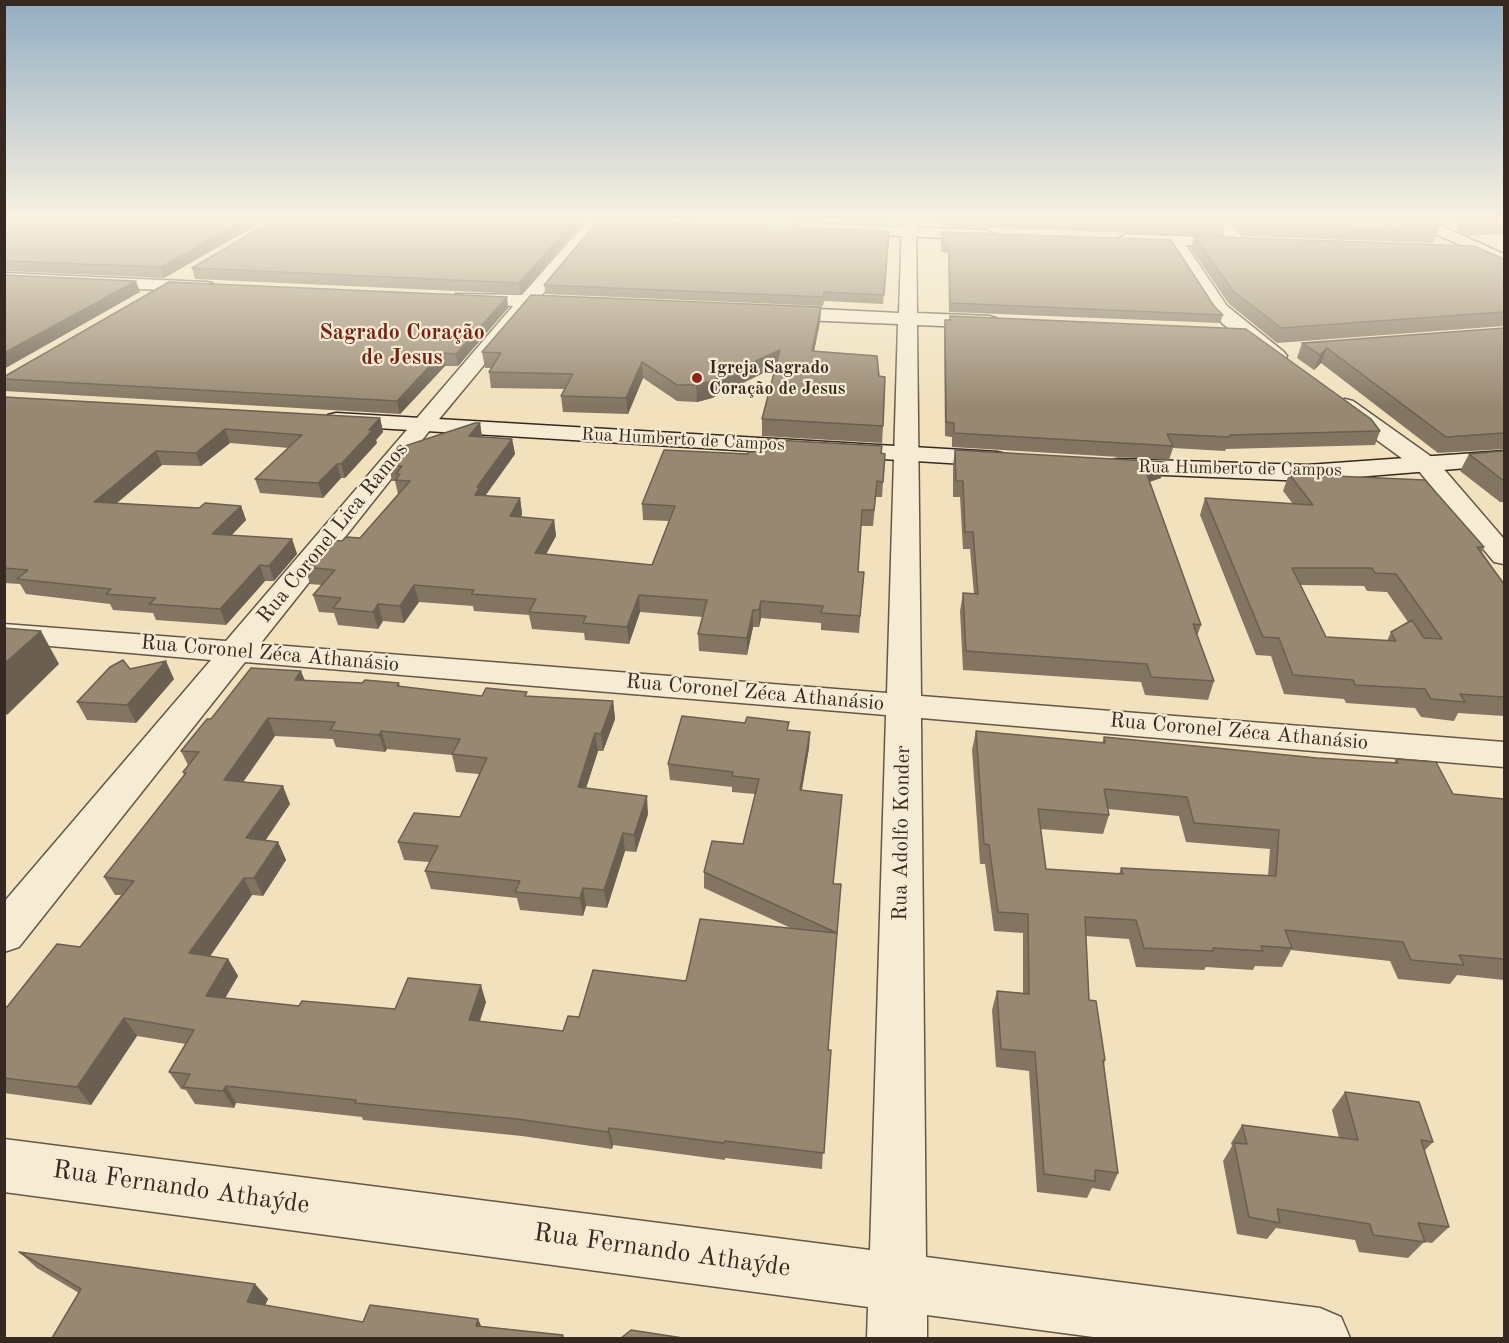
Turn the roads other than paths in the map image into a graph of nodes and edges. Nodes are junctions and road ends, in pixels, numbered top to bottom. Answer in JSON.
{"nodes":[{"id":1,"x":90,"y":282,"type":"edge"},
{"id":2,"x":174,"y":282,"type":"edge"},
{"id":3,"x":543,"y":282,"type":"edge"},
{"id":4,"x":908,"y":282,"type":"edge"},
{"id":5,"x":1202,"y":282,"type":"edge"},
{"id":6,"x":168,"y":285,"type":"junction"},
{"id":7,"x":228,"y":288,"type":"edge"},
{"id":8,"x":443,"y":298,"type":"edge"},
{"id":9,"x":527,"y":301,"type":"junction"},
{"id":10,"x":138,"y":303,"type":"edge"},
{"id":11,"x":586,"y":304,"type":"edge"},
{"id":12,"x":765,"y":312,"type":"edge"},
{"id":13,"x":908,"y":318,"type":"junction"},
{"id":14,"x":1001,"y":322,"type":"edge"},
{"id":15,"x":1211,"y":332,"type":"edge"},
{"id":16,"x":1246,"y":333,"type":"junction"},
{"id":17,"x":1294,"y":349,"type":"dead end"},
{"id":18,"x":1271,"y":351,"type":"junction"},
{"id":19,"x":1298,"y":371,"type":"edge"},
{"id":20,"x":1326,"y":391,"type":"edge"},
{"id":21,"x":312,"y":418,"type":"edge"},
{"id":22,"x":422,"y":425,"type":"junction"},
{"id":23,"x":906,"y":453,"type":"junction"},
{"id":24,"x":1504,"y":458,"type":"edge"},
{"id":25,"x":1023,"y":460,"type":"edge"},
{"id":26,"x":1093,"y":464,"type":"edge"},
{"id":27,"x":1427,"y":465,"type":"junction"},
{"id":28,"x":1504,"y":556,"type":"edge"},
{"id":29,"x":4,"y":633,"type":"edge"},
{"id":30,"x":236,"y":651,"type":"junction"},
{"id":31,"x":904,"y":705,"type":"junction"},
{"id":32,"x":1504,"y":754,"type":"edge"},
{"id":33,"x":4,"y":934,"type":"edge"},
{"id":34,"x":4,"y":1165,"type":"edge"},
{"id":35,"x":898,"y":1282,"type":"junction"},
{"id":36,"x":897,"y":1338,"type":"edge"},
{"id":37,"x":1320,"y":1338,"type":"edge"}],
"edges":[{"from":1,"to":6,"type":"street"},
{"from":2,"to":6,"type":"street"},
{"from":3,"to":9,"type":"street","name":"Rua Coronel Lica Ramos"},
{"from":4,"to":13,"type":"street","name":"Rua Adolfo Konder"},
{"from":5,"to":16,"type":"street"},
{"from":6,"to":7,"type":"street"},
{"from":6,"to":10,"type":"street"},
{"from":8,"to":9,"type":"street"},
{"from":9,"to":11,"type":"street"},
{"from":9,"to":22,"type":"street","name":"Rua Coronel Lica Ramos"},
{"from":12,"to":13,"type":"street"},
{"from":13,"to":14,"type":"street"},
{"from":13,"to":23,"type":"street","name":"Rua Adolfo Konder"},
{"from":15,"to":16,"type":"street"},
{"from":16,"to":18,"type":"street"},
{"from":17,"to":18,"type":"street"},
{"from":18,"to":19,"type":"street"},
{"from":20,"to":27,"type":"street"},
{"from":21,"to":22,"type":"street","name":"Rua Humberto de Campos"},
{"from":22,"to":23,"type":"street","name":"Rua Humberto de Campos"},
{"from":22,"to":30,"type":"street","name":"Rua Coronel Lica Ramos"},
{"from":23,"to":25,"type":"street","name":"Rua Humberto de Campos"},
{"from":23,"to":31,"type":"street","name":"Rua Adolfo Konder"},
{"from":24,"to":27,"type":"street","name":"Rua Humberto de Campos"},
{"from":26,"to":27,"type":"street","name":"Rua Humberto de Campos"},
{"from":27,"to":28,"type":"street"},
{"from":29,"to":30,"type":"street","name":"Rua Coronel Zéca Athanásio"},
{"from":30,"to":31,"type":"street","name":"Rua Coronel Zéca Athanásio"},
{"from":30,"to":33,"type":"street","name":"Rua Coronel Lica Ramos"},
{"from":31,"to":32,"type":"street","name":"Rua Coronel Zéca Athanásio"},
{"from":31,"to":35,"type":"street","name":"Rua Adolfo Konder"},
{"from":34,"to":35,"type":"street","name":"Rua Fernando Athaýde"},
{"from":35,"to":36,"type":"street","name":"Rua Adolfo Konder"},
{"from":35,"to":37,"type":"street","name":"Rua Fernando Athaýde"}]}
